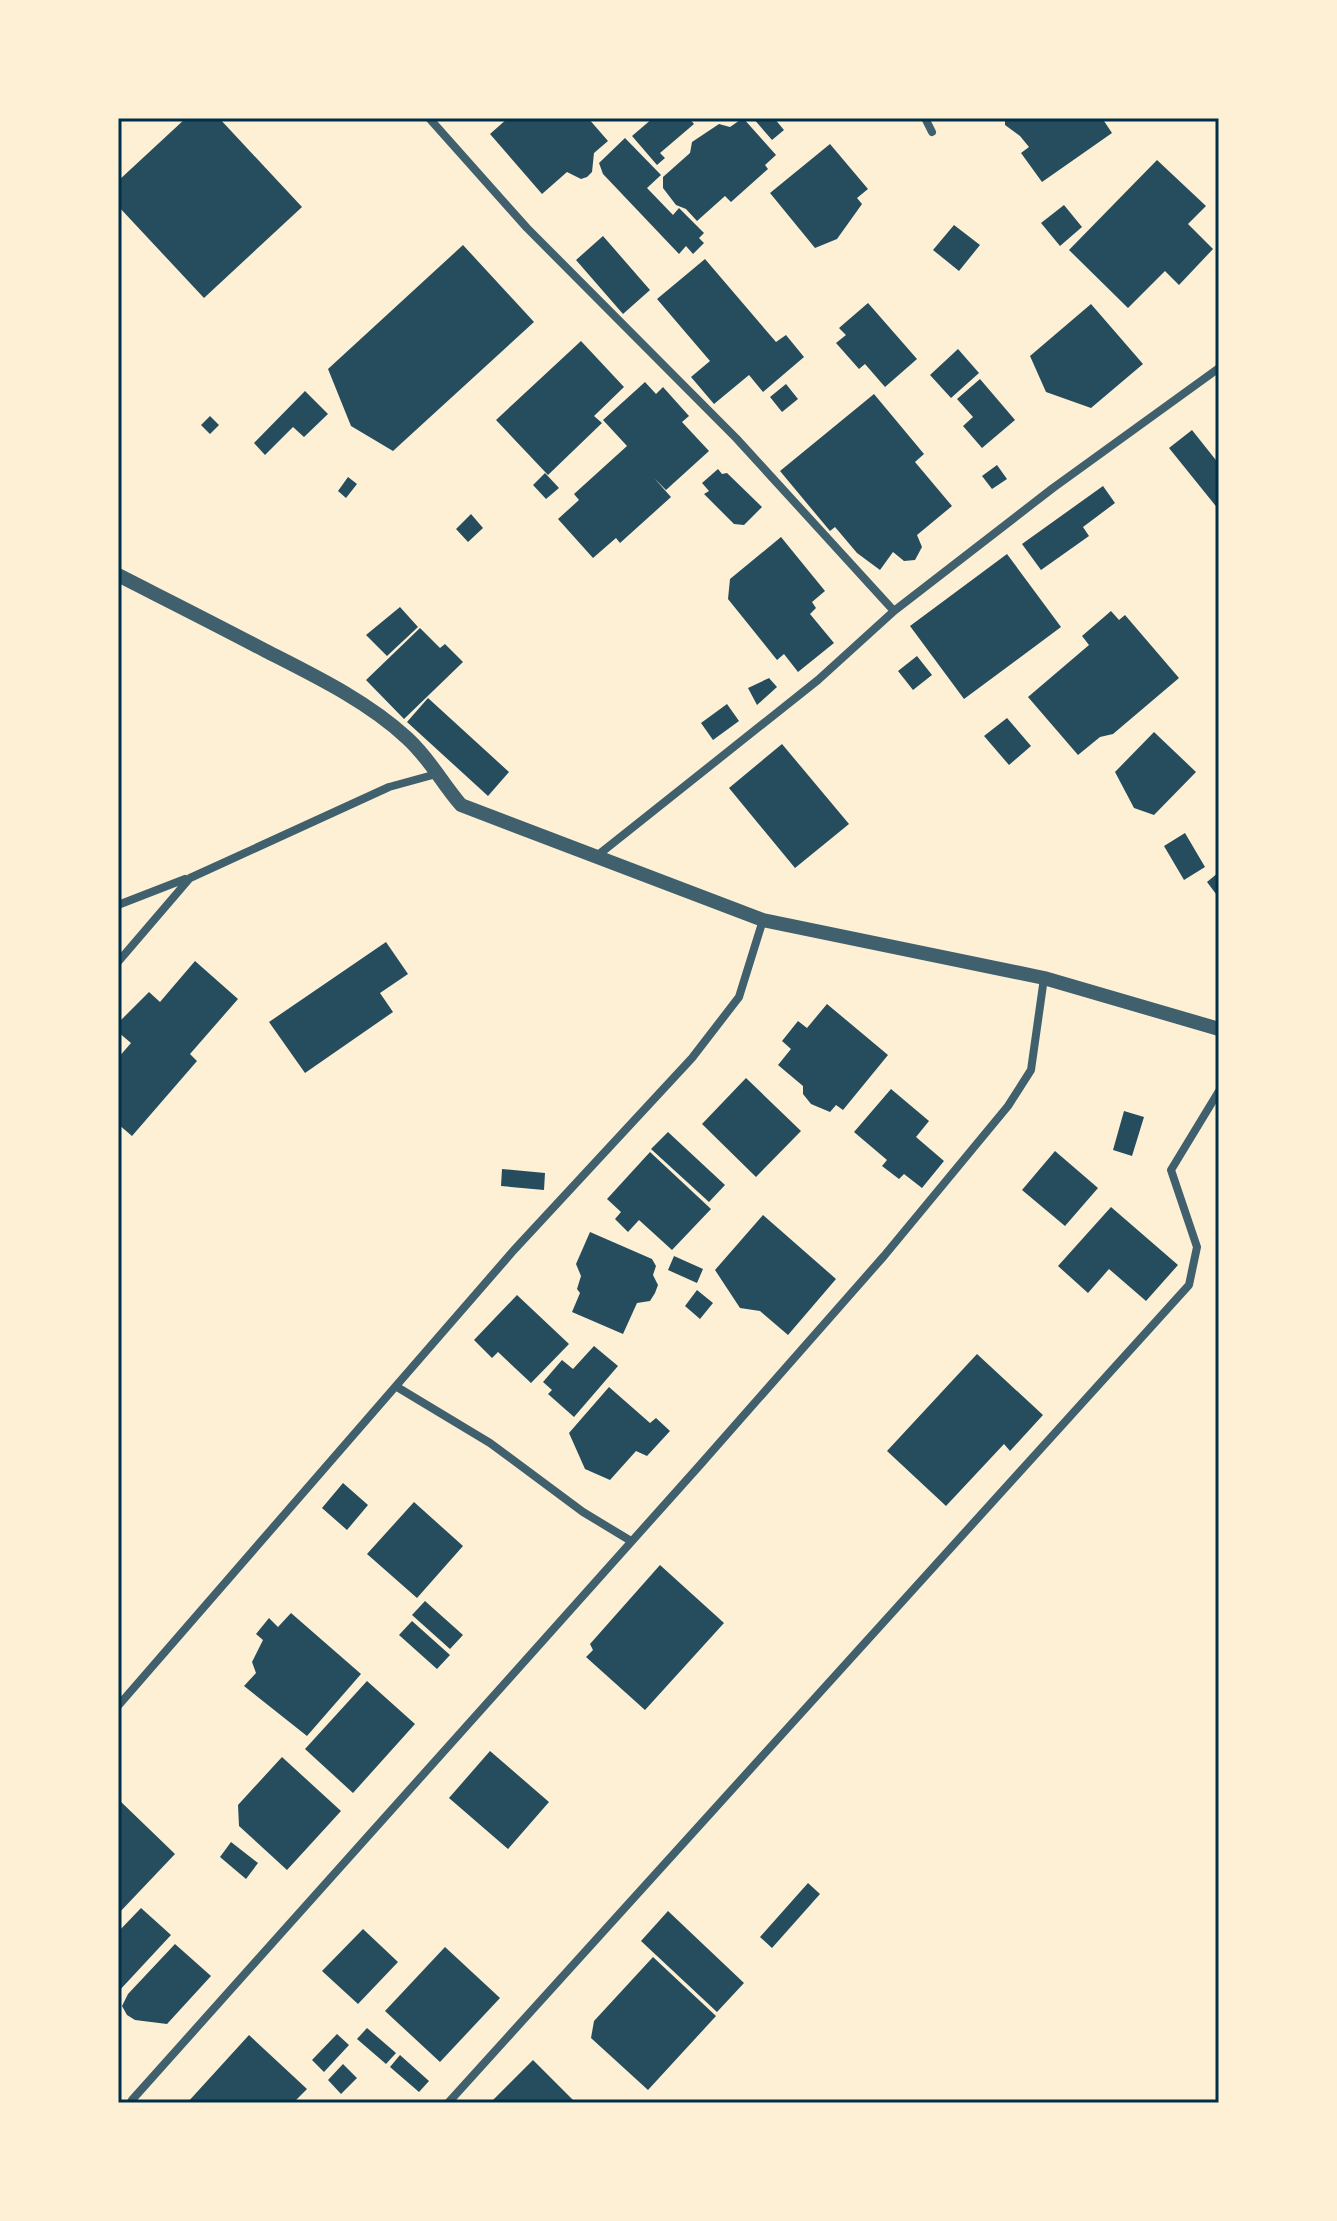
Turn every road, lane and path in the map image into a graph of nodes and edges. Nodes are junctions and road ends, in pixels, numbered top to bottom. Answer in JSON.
{"nodes":[{"id":1,"x":429,"y":118,"type":"edge"},
{"id":2,"x":925,"y":118,"type":"edge"},
{"id":3,"x":932,"y":132,"type":"dead end"},
{"id":4,"x":1219,"y":368,"type":"edge"},
{"id":5,"x":118,"y":575,"type":"edge"},
{"id":6,"x":894,"y":611,"type":"junction"},
{"id":7,"x":440,"y":773,"type":"junction"},
{"id":8,"x":598,"y":855,"type":"junction"},
{"id":9,"x":190,"y":878,"type":"junction"},
{"id":10,"x":118,"y":905,"type":"edge"},
{"id":11,"x":763,"y":920,"type":"junction"},
{"id":12,"x":118,"y":962,"type":"edge"},
{"id":13,"x":1044,"y":978,"type":"junction"},
{"id":14,"x":1219,"y":1029,"type":"edge"},
{"id":15,"x":1219,"y":1091,"type":"edge"},
{"id":16,"x":397,"y":1387,"type":"junction"},
{"id":17,"x":631,"y":1541,"type":"junction"},
{"id":18,"x":118,"y":1706,"type":"edge"},
{"id":19,"x":132,"y":2100,"type":"dead end"},
{"id":20,"x":448,"y":2103,"type":"edge"}],
"edges":[{"from":1,"to":6,"type":"street"},
{"from":2,"to":3,"type":"street"},
{"from":4,"to":6,"type":"street"},
{"from":5,"to":7,"type":"street"},
{"from":6,"to":8,"type":"street"},
{"from":7,"to":8,"type":"street"},
{"from":7,"to":9,"type":"street"},
{"from":8,"to":11,"type":"street"},
{"from":9,"to":10,"type":"street"},
{"from":9,"to":12,"type":"street"},
{"from":11,"to":13,"type":"street"},
{"from":11,"to":16,"type":"street"},
{"from":13,"to":14,"type":"street"},
{"from":13,"to":17,"type":"street"},
{"from":15,"to":20,"type":"street"},
{"from":16,"to":17,"type":"street"},
{"from":16,"to":18,"type":"street"},
{"from":17,"to":19,"type":"street"}]}
